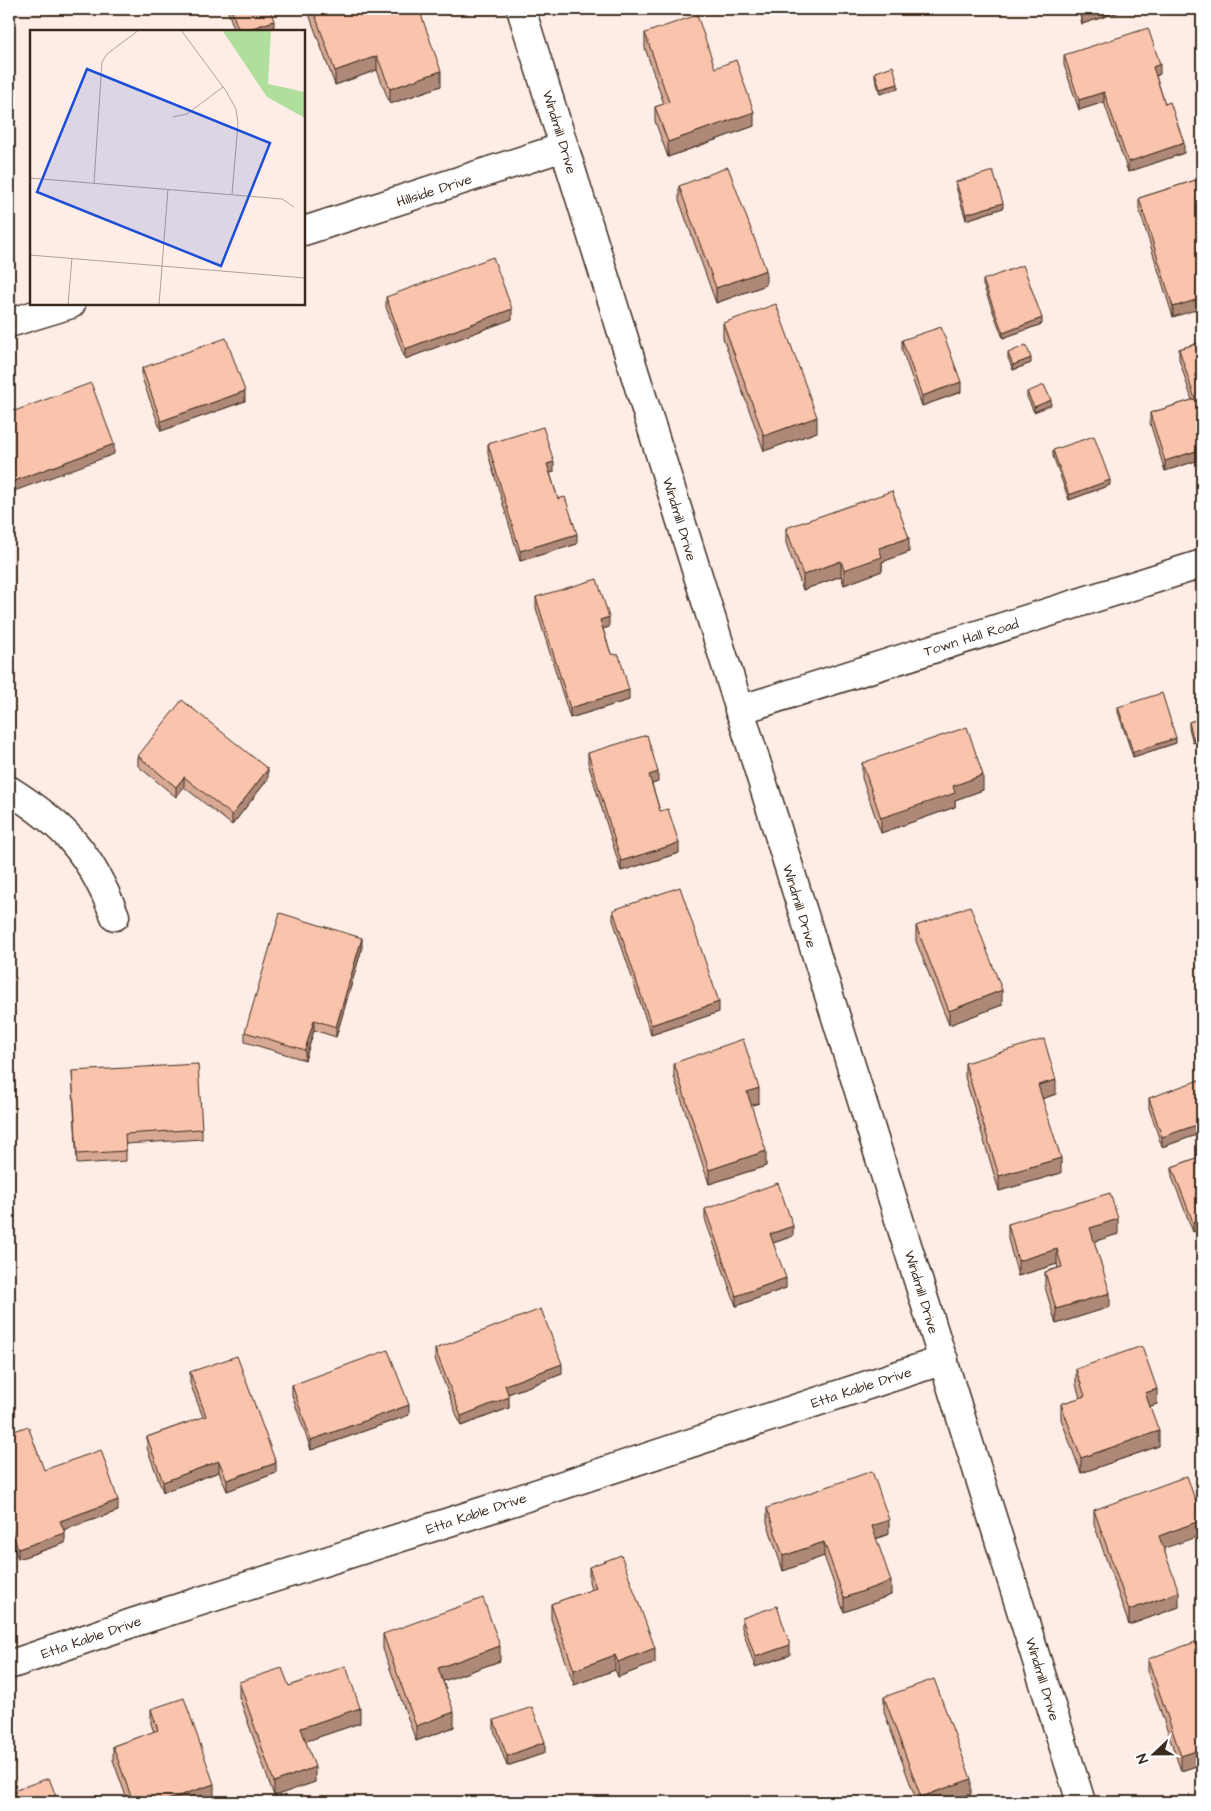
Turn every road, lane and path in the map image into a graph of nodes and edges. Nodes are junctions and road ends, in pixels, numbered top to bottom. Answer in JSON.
{"nodes":[{"id":1,"x":521,"y":9,"type":"edge"},
{"id":2,"x":564,"y":147,"type":"junction"},
{"id":3,"x":305,"y":231,"type":"edge"},
{"id":4,"x":68,"y":305,"type":"edge"},
{"id":5,"x":9,"y":323,"type":"edge"},
{"id":6,"x":1202,"y":564,"type":"edge"},
{"id":7,"x":739,"y":710,"type":"junction"},
{"id":8,"x":9,"y":790,"type":"edge"},
{"id":9,"x":115,"y":916,"type":"dead end"},
{"id":10,"x":944,"y":1360,"type":"junction"},
{"id":11,"x":9,"y":1664,"type":"edge"},
{"id":12,"x":1081,"y":1802,"type":"edge"}],
"edges":[{"from":1,"to":2,"type":"street","name":"Windmill Drive"},
{"from":2,"to":3,"type":"street","name":"Hillside Drive"},
{"from":2,"to":7,"type":"street","name":"Windmill Drive"},
{"from":4,"to":5,"type":"street"},
{"from":6,"to":7,"type":"street","name":"Town Hall Road"},
{"from":7,"to":10,"type":"street","name":"Windmill Drive"},
{"from":8,"to":9,"type":"street"},
{"from":10,"to":11,"type":"street","name":"Etta Kable Drive"},
{"from":10,"to":12,"type":"street","name":"Windmill Drive"}]}
